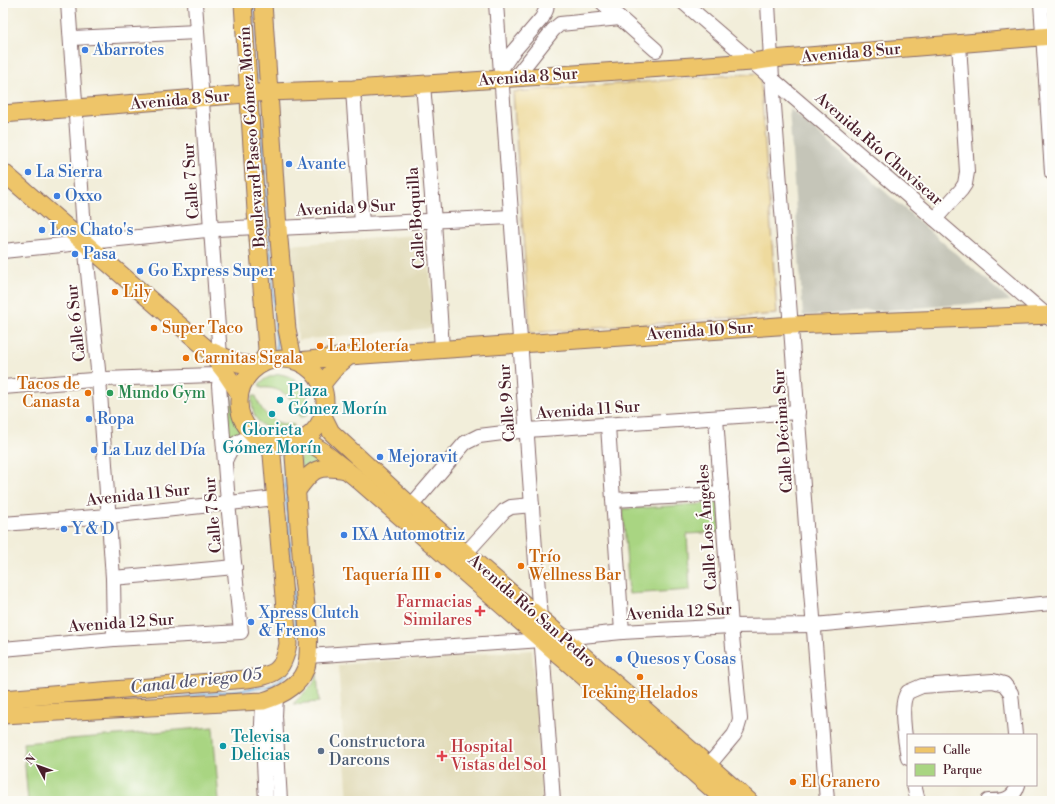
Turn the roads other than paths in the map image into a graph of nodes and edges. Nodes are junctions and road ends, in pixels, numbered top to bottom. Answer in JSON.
{"nodes":[{"id":1,"x":68,"y":3,"type":"edge"},
{"id":2,"x":195,"y":3,"type":"edge"},
{"id":3,"x":243,"y":3,"type":"edge"},
{"id":4,"x":263,"y":3,"type":"edge"},
{"id":5,"x":496,"y":3,"type":"edge"},
{"id":6,"x":547,"y":3,"type":"edge"},
{"id":7,"x":603,"y":3,"type":"edge"},
{"id":8,"x":684,"y":3,"type":"edge"},
{"id":9,"x":768,"y":3,"type":"edge"},
{"id":10,"x":1041,"y":3,"type":"edge"},
{"id":11,"x":620,"y":18,"type":"junction"},
{"id":12,"x":197,"y":32,"type":"junction"},
{"id":13,"x":1047,"y":36,"type":"edge"},
{"id":14,"x":72,"y":38,"type":"junction"},
{"id":15,"x":959,"y":44,"type":"junction"},
{"id":16,"x":656,"y":50,"type":"dead end"},
{"id":17,"x":772,"y":59,"type":"junction"},
{"id":18,"x":752,"y":62,"type":"junction"},
{"id":19,"x":506,"y":75,"type":"junction"},
{"id":20,"x":772,"y":80,"type":"junction"},
{"id":21,"x":423,"y":84,"type":"junction"},
{"id":22,"x":353,"y":88,"type":"junction"},
{"id":23,"x":269,"y":92,"type":"junction"},
{"id":24,"x":249,"y":94,"type":"junction"},
{"id":25,"x":202,"y":98,"type":"junction"},
{"id":26,"x":1050,"y":108,"type":"edge"},
{"id":27,"x":76,"y":109,"type":"junction"},
{"id":28,"x":3,"y":114,"type":"edge"},
{"id":29,"x":3,"y":172,"type":"edge"},
{"id":30,"x":1052,"y":172,"type":"edge"},
{"id":31,"x":511,"y":217,"type":"junction"},
{"id":32,"x":935,"y":219,"type":"junction"},
{"id":33,"x":434,"y":221,"type":"junction"},
{"id":34,"x":362,"y":224,"type":"junction"},
{"id":35,"x":257,"y":227,"type":"junction"},
{"id":36,"x":278,"y":228,"type":"junction"},
{"id":37,"x":211,"y":230,"type":"junction"},
{"id":38,"x":85,"y":243,"type":"junction"},
{"id":39,"x":3,"y":250,"type":"edge"},
{"id":40,"x":1051,"y":316,"type":"edge"},
{"id":41,"x":792,"y":325,"type":"junction"},
{"id":42,"x":520,"y":344,"type":"junction"},
{"id":43,"x":442,"y":349,"type":"junction"},
{"id":44,"x":348,"y":356,"type":"junction"},
{"id":45,"x":218,"y":359,"type":"junction"},
{"id":46,"x":296,"y":360,"type":"junction"},
{"id":47,"x":258,"y":365,"type":"junction"},
{"id":48,"x":99,"y":380,"type":"junction"},
{"id":49,"x":322,"y":384,"type":"junction"},
{"id":50,"x":3,"y":387,"type":"edge"},
{"id":51,"x":239,"y":393,"type":"junction"},
{"id":52,"x":798,"y":412,"type":"junction"},
{"id":53,"x":323,"y":416,"type":"junction"},
{"id":54,"x":716,"y":418,"type":"junction"},
{"id":55,"x":608,"y":426,"type":"junction"},
{"id":56,"x":526,"y":430,"type":"junction"},
{"id":57,"x":263,"y":440,"type":"junction"},
{"id":58,"x":298,"y":442,"type":"junction"},
{"id":59,"x":225,"y":460,"type":"junction"},
{"id":60,"x":346,"y":470,"type":"junction"},
{"id":61,"x":296,"y":492,"type":"junction"},
{"id":62,"x":722,"y":494,"type":"junction"},
{"id":63,"x":276,"y":498,"type":"junction"},
{"id":64,"x":614,"y":500,"type":"junction"},
{"id":65,"x":228,"y":503,"type":"junction"},
{"id":66,"x":532,"y":505,"type":"junction"},
{"id":67,"x":411,"y":506,"type":"junction"},
{"id":68,"x":108,"y":516,"type":"junction"},
{"id":69,"x":3,"y":524,"type":"edge"},
{"id":70,"x":466,"y":554,"type":"junction"},
{"id":71,"x":235,"y":567,"type":"junction"},
{"id":72,"x":112,"y":578,"type":"junction"},
{"id":73,"x":1052,"y":603,"type":"edge"},
{"id":74,"x":540,"y":617,"type":"junction"},
{"id":75,"x":814,"y":625,"type":"junction"},
{"id":76,"x":731,"y":626,"type":"junction"},
{"id":77,"x":242,"y":632,"type":"joint"},
{"id":78,"x":622,"y":632,"type":"junction"},
{"id":79,"x":563,"y":638,"type":"junction"},
{"id":80,"x":114,"y":639,"type":"junction"},
{"id":81,"x":542,"y":640,"type":"junction"},
{"id":82,"x":3,"y":649,"type":"edge"},
{"id":83,"x":308,"y":656,"type":"junction"},
{"id":84,"x":3,"y":699,"type":"edge"},
{"id":85,"x":269,"y":699,"type":"junction"},
{"id":86,"x":3,"y":715,"type":"edge"},
{"id":87,"x":1015,"y":734,"type":"edge"},
{"id":88,"x":907,"y":748,"type":"edge"},
{"id":89,"x":708,"y":766,"type":"junction"},
{"id":90,"x":914,"y":786,"type":"edge"},
{"id":91,"x":1018,"y":786,"type":"edge"},
{"id":92,"x":266,"y":801,"type":"edge"},
{"id":93,"x":280,"y":801,"type":"edge"},
{"id":94,"x":553,"y":801,"type":"edge"},
{"id":95,"x":726,"y":801,"type":"edge"},
{"id":96,"x":749,"y":801,"type":"edge"},
{"id":97,"x":827,"y":801,"type":"edge"},
{"id":98,"x":918,"y":801,"type":"edge"},
{"id":99,"x":988,"y":801,"type":"edge"}],
"edges":[{"from":1,"to":14,"type":"street","name":"Calle 6 Sur"},
{"from":2,"to":12,"type":"street","name":"Calle 7 Sur"},
{"from":3,"to":24,"type":"main road","name":"Boulevard Paseo Gómez Morín"},
{"from":4,"to":23,"type":"main road","name":"Boulevard Paseo Gómez Morín"},
{"from":5,"to":19,"type":"street","name":"Calle 9 Sur"},
{"from":6,"to":19,"type":"street"},
{"from":7,"to":11,"type":"street"},
{"from":8,"to":18,"type":"street","name":"Avenida Río Chuviscar"},
{"from":9,"to":17,"type":"street","name":"Calle Décima Sur"},
{"from":10,"to":13,"type":"street"},
{"from":11,"to":16,"type":"street"},
{"from":11,"to":19,"type":"street"},
{"from":12,"to":14,"type":"street"},
{"from":12,"to":25,"type":"street","name":"Calle 7 Sur"},
{"from":13,"to":15,"type":"main road","name":"Avenida 8 Sur"},
{"from":13,"to":26,"type":"street"},
{"from":14,"to":27,"type":"street","name":"Calle 6 Sur"},
{"from":15,"to":17,"type":"main road","name":"Avenida 8 Sur"},
{"from":15,"to":32,"type":"street"},
{"from":17,"to":18,"type":"main road","name":"Avenida 8 Sur"},
{"from":17,"to":20,"type":"street","name":"Calle Décima Sur"},
{"from":18,"to":19,"type":"main road","name":"Avenida 8 Sur"},
{"from":18,"to":20,"type":"street","name":"Avenida Río Chuviscar"},
{"from":19,"to":21,"type":"main road","name":"Avenida 8 Sur"},
{"from":19,"to":31,"type":"street","name":"Calle 9 Sur"},
{"from":20,"to":32,"type":"street","name":"Avenida Río Chuviscar"},
{"from":20,"to":41,"type":"street","name":"Calle Décima Sur"},
{"from":21,"to":22,"type":"main road","name":"Avenida 8 Sur"},
{"from":21,"to":33,"type":"street","name":"Calle Boquilla"},
{"from":22,"to":23,"type":"main road","name":"Avenida 8 Sur"},
{"from":22,"to":34,"type":"street"},
{"from":23,"to":24,"type":"main road","name":"Avenida 8 Sur"},
{"from":23,"to":36,"type":"main road","name":"Boulevard Paseo Gómez Morín"},
{"from":24,"to":25,"type":"main road","name":"Avenida 8 Sur"},
{"from":24,"to":35,"type":"main road","name":"Boulevard Paseo Gómez Morín"},
{"from":25,"to":27,"type":"main road","name":"Avenida 8 Sur"},
{"from":25,"to":37,"type":"street","name":"Calle 7 Sur"},
{"from":26,"to":30,"type":"street"},
{"from":27,"to":28,"type":"main road","name":"Avenida 8 Sur"},
{"from":27,"to":38,"type":"street","name":"Calle 6 Sur"},
{"from":29,"to":38,"type":"main road"},
{"from":31,"to":33,"type":"street","name":"Avenida 9 Sur"},
{"from":31,"to":42,"type":"street","name":"Calle 9 Sur"},
{"from":32,"to":40,"type":"street","name":"Avenida Río Chuviscar"},
{"from":33,"to":34,"type":"street","name":"Avenida 9 Sur"},
{"from":33,"to":43,"type":"street","name":"Calle Boquilla"},
{"from":34,"to":36,"type":"street","name":"Avenida 9 Sur"},
{"from":35,"to":37,"type":"street"},
{"from":35,"to":47,"type":"main road","name":"Boulevard Paseo Gómez Morín"},
{"from":36,"to":46,"type":"main road","name":"Boulevard Paseo Gómez Morín"},
{"from":37,"to":38,"type":"street"},
{"from":37,"to":45,"type":"street","name":"Calle 7 Sur"},
{"from":38,"to":39,"type":"street"},
{"from":38,"to":45,"type":"main road"},
{"from":38,"to":48,"type":"street","name":"Calle 6 Sur"},
{"from":40,"to":41,"type":"main road","name":"Avenida 10 Sur"},
{"from":41,"to":42,"type":"main road","name":"Avenida 10 Sur"},
{"from":41,"to":52,"type":"street","name":"Calle Décima Sur"},
{"from":42,"to":43,"type":"main road","name":"Avenida 10 Sur"},
{"from":42,"to":56,"type":"street","name":"Calle 9 Sur"},
{"from":43,"to":44,"type":"main road","name":"Avenida 10 Sur"},
{"from":44,"to":46,"type":"main road","name":"Avenida 10 Sur"},
{"from":44,"to":49,"type":"main road"},
{"from":45,"to":47,"type":"main road"},
{"from":45,"to":48,"type":"street"},
{"from":45,"to":51,"type":"main road"},
{"from":45,"to":59,"type":"street","name":"Calle 7 Sur"},
{"from":46,"to":47,"type":"main road"},
{"from":46,"to":49,"type":"main road"},
{"from":47,"to":51,"type":"main road"},
{"from":48,"to":50,"type":"street"},
{"from":48,"to":68,"type":"street","name":"Calle 6 Sur"},
{"from":49,"to":53,"type":"main road"},
{"from":51,"to":57,"type":"main road"},
{"from":52,"to":54,"type":"street","name":"Avenida 11 Sur"},
{"from":52,"to":75,"type":"street","name":"Calle Décima Sur"},
{"from":53,"to":58,"type":"main road"},
{"from":53,"to":67,"type":"main road","name":"Avenida Río San Pedro"},
{"from":54,"to":55,"type":"street","name":"Avenida 11 Sur"},
{"from":54,"to":62,"type":"street","name":"Calle Los Ángeles"},
{"from":55,"to":56,"type":"street","name":"Avenida 11 Sur"},
{"from":55,"to":64,"type":"street"},
{"from":56,"to":66,"type":"street","name":"Calle 9 Sur"},
{"from":56,"to":67,"type":"street","name":"Avenida 11 Sur"},
{"from":57,"to":58,"type":"main road"},
{"from":57,"to":59,"type":"street"},
{"from":57,"to":63,"type":"main road"},
{"from":58,"to":60,"type":"main road","name":"Avenida Río San Pedro"},
{"from":58,"to":61,"type":"main road"},
{"from":59,"to":65,"type":"street","name":"Calle 7 Sur"},
{"from":60,"to":61,"type":"main road"},
{"from":60,"to":81,"type":"main road","name":"Avenida Río San Pedro"},
{"from":61,"to":83,"type":"main road"},
{"from":62,"to":64,"type":"street"},
{"from":62,"to":76,"type":"street","name":"Calle Los Ángeles"},
{"from":63,"to":65,"type":"street","name":"Avenida 11 Sur"},
{"from":63,"to":84,"type":"main road"},
{"from":64,"to":78,"type":"street"},
{"from":65,"to":68,"type":"street","name":"Avenida 11 Sur"},
{"from":65,"to":71,"type":"street","name":"Calle 7 Sur"},
{"from":66,"to":70,"type":"street"},
{"from":66,"to":74,"type":"street","name":"Calle 9 Sur"},
{"from":67,"to":70,"type":"main road","name":"Avenida Río San Pedro"},
{"from":68,"to":69,"type":"street","name":"Avenida 11 Sur"},
{"from":68,"to":72,"type":"street","name":"Calle 6 Sur"},
{"from":70,"to":74,"type":"main road","name":"Avenida Río San Pedro"},
{"from":71,"to":72,"type":"street"},
{"from":71,"to":77,"type":"street","name":"Calle 7 Sur"},
{"from":72,"to":80,"type":"street","name":"Calle 6 Sur"},
{"from":73,"to":75,"type":"street","name":"Avenida 12 Sur"},
{"from":74,"to":79,"type":"main road","name":"Avenida Río San Pedro"},
{"from":74,"to":81,"type":"street","name":"Calle 9 Sur"},
{"from":75,"to":76,"type":"street","name":"Avenida 12 Sur"},
{"from":75,"to":97,"type":"street","name":"Calle Décima Sur"},
{"from":76,"to":78,"type":"street","name":"Avenida 12 Sur"},
{"from":76,"to":89,"type":"street","name":"Calle Los Ángeles"},
{"from":77,"to":80,"type":"street","name":"Avenida 12 Sur"},
{"from":78,"to":79,"type":"street","name":"Avenida 12 Sur"},
{"from":79,"to":81,"type":"street","name":"Avenida 12 Sur"},
{"from":79,"to":89,"type":"main road","name":"Avenida Río San Pedro"},
{"from":80,"to":82,"type":"street","name":"Avenida 12 Sur"},
{"from":81,"to":83,"type":"street","name":"Avenida 12 Sur"},
{"from":81,"to":94,"type":"street","name":"Calle 9 Sur"},
{"from":81,"to":95,"type":"main road","name":"Avenida Río San Pedro"},
{"from":83,"to":85,"type":"main road"},
{"from":85,"to":86,"type":"main road"},
{"from":85,"to":92,"type":"street"},
{"from":85,"to":93,"type":"street"},
{"from":87,"to":88,"type":"street"},
{"from":89,"to":96,"type":"main road","name":"Avenida Río San Pedro"},
{"from":90,"to":98,"type":"street"},
{"from":91,"to":99,"type":"street"}]}
